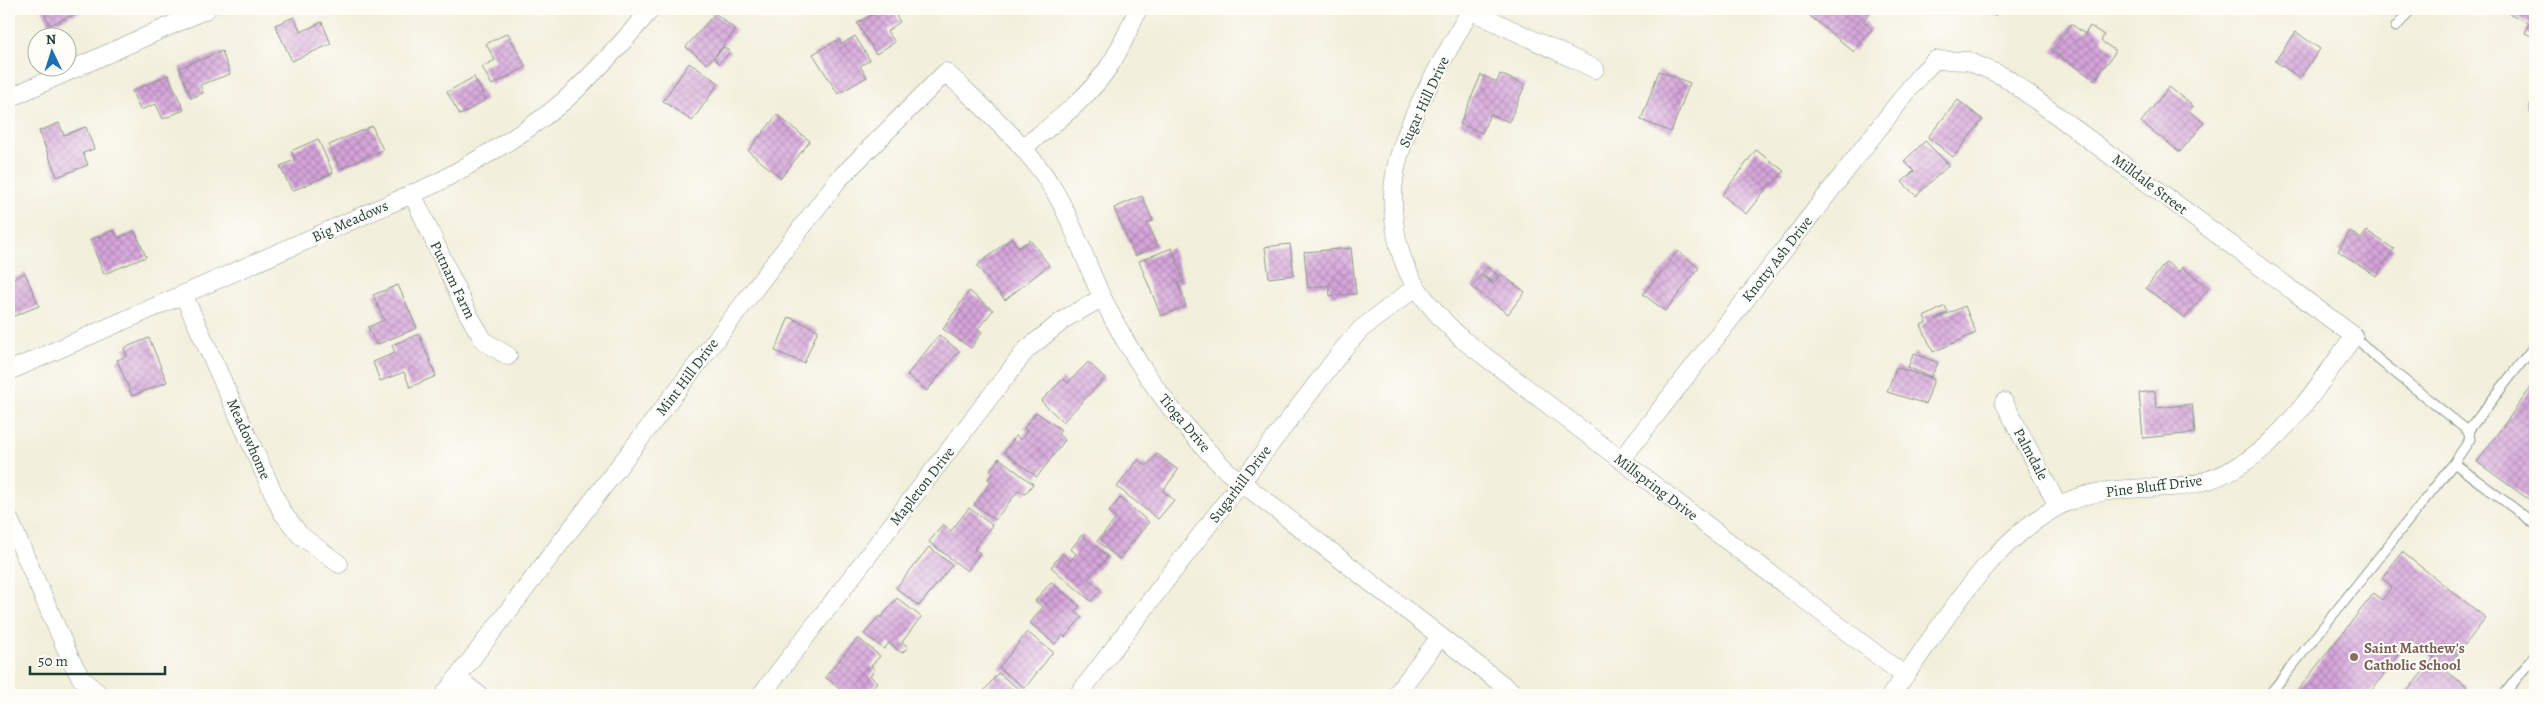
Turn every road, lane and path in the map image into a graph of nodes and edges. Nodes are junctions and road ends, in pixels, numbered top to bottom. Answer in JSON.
{"nodes":[{"id":1,"x":207,"y":9,"type":"edge"},
{"id":2,"x":651,"y":9,"type":"edge"},
{"id":3,"x":1138,"y":9,"type":"edge"},
{"id":4,"x":1470,"y":9,"type":"edge"},
{"id":5,"x":2411,"y":9,"type":"edge"},
{"id":6,"x":2396,"y":26,"type":"dead end"},
{"id":7,"x":1935,"y":60,"type":"joint"},
{"id":8,"x":1595,"y":69,"type":"dead end"},
{"id":9,"x":946,"y":72,"type":"joint"},
{"id":10,"x":9,"y":98,"type":"edge"},
{"id":11,"x":2535,"y":106,"type":"edge"},
{"id":12,"x":2535,"y":111,"type":"edge"},
{"id":13,"x":1024,"y":147,"type":"junction"},
{"id":14,"x":412,"y":193,"type":"junction"},
{"id":15,"x":1416,"y":287,"type":"junction"},
{"id":16,"x":183,"y":294,"type":"junction"},
{"id":17,"x":1102,"y":298,"type":"junction"},
{"id":18,"x":2354,"y":336,"type":"junction"},
{"id":19,"x":2535,"y":344,"type":"edge"},
{"id":20,"x":508,"y":356,"type":"dead end"},
{"id":21,"x":9,"y":371,"type":"edge"},
{"id":22,"x":2004,"y":402,"type":"dead end"},
{"id":23,"x":2468,"y":431,"type":"junction"},
{"id":24,"x":1621,"y":460,"type":"junction"},
{"id":25,"x":2454,"y":463,"type":"junction"},
{"id":26,"x":1241,"y":482,"type":"junction"},
{"id":27,"x":2058,"y":506,"type":"junction"},
{"id":28,"x":9,"y":519,"type":"edge"},
{"id":29,"x":2535,"y":524,"type":"edge"},
{"id":30,"x":339,"y":564,"type":"dead end"},
{"id":31,"x":1440,"y":637,"type":"junction"},
{"id":32,"x":2535,"y":655,"type":"edge"},
{"id":33,"x":1905,"y":676,"type":"junction"},
{"id":34,"x":457,"y":678,"type":"junction"},
{"id":35,"x":100,"y":695,"type":"edge"},
{"id":36,"x":444,"y":695,"type":"edge"},
{"id":37,"x":479,"y":695,"type":"edge"},
{"id":38,"x":760,"y":695,"type":"edge"},
{"id":39,"x":1078,"y":695,"type":"edge"},
{"id":40,"x":1396,"y":695,"type":"edge"},
{"id":41,"x":1516,"y":695,"type":"edge"},
{"id":42,"x":1891,"y":695,"type":"edge"},
{"id":43,"x":2269,"y":695,"type":"edge"},
{"id":44,"x":2508,"y":695,"type":"edge"}],
"edges":[{"from":1,"to":10,"type":"street"},
{"from":2,"to":14,"type":"street","name":"Big Meadows"},
{"from":3,"to":13,"type":"street"},
{"from":4,"to":8,"type":"street"},
{"from":4,"to":15,"type":"street","name":"Sugar Hill Drive"},
{"from":5,"to":6,"type":"lane"},
{"from":7,"to":18,"type":"street","name":"Milldale Street"},
{"from":7,"to":24,"type":"street","name":"Knotty Ash Drive"},
{"from":9,"to":13,"type":"street","name":"Tioga Drive"},
{"from":9,"to":34,"type":"street","name":"Mint Hill Drive"},
{"from":11,"to":12,"type":"lane"},
{"from":13,"to":17,"type":"street","name":"Tioga Drive"},
{"from":14,"to":16,"type":"street","name":"Big Meadows"},
{"from":14,"to":20,"type":"street","name":"Putnam Farm"},
{"from":15,"to":24,"type":"street","name":"Millspring Drive"},
{"from":15,"to":26,"type":"street","name":"Sugarhill Drive"},
{"from":16,"to":21,"type":"street","name":"Big Meadows"},
{"from":16,"to":30,"type":"street","name":"Meadowhome"},
{"from":17,"to":26,"type":"street","name":"Tioga Drive"},
{"from":17,"to":38,"type":"street","name":"Mapleton Drive"},
{"from":18,"to":23,"type":"lane"},
{"from":18,"to":27,"type":"street","name":"Pine Bluff Drive"},
{"from":19,"to":23,"type":"lane"},
{"from":22,"to":27,"type":"street","name":"Palmdale"},
{"from":23,"to":25,"type":"lane"},
{"from":24,"to":33,"type":"street","name":"Millspring Drive"},
{"from":25,"to":29,"type":"lane"},
{"from":25,"to":43,"type":"lane"},
{"from":26,"to":31,"type":"street","name":"Tioga Drive"},
{"from":26,"to":39,"type":"street","name":"Sugarhill Drive"},
{"from":27,"to":33,"type":"street","name":"Pine Bluff Drive"},
{"from":28,"to":35,"type":"street"},
{"from":31,"to":40,"type":"street"},
{"from":31,"to":41,"type":"street","name":"Tioga Drive"},
{"from":32,"to":44,"type":"lane"},
{"from":33,"to":42,"type":"street","name":"Pine Bluff Drive"},
{"from":34,"to":36,"type":"street","name":"Mint Hill Drive"},
{"from":34,"to":37,"type":"street"}]}
